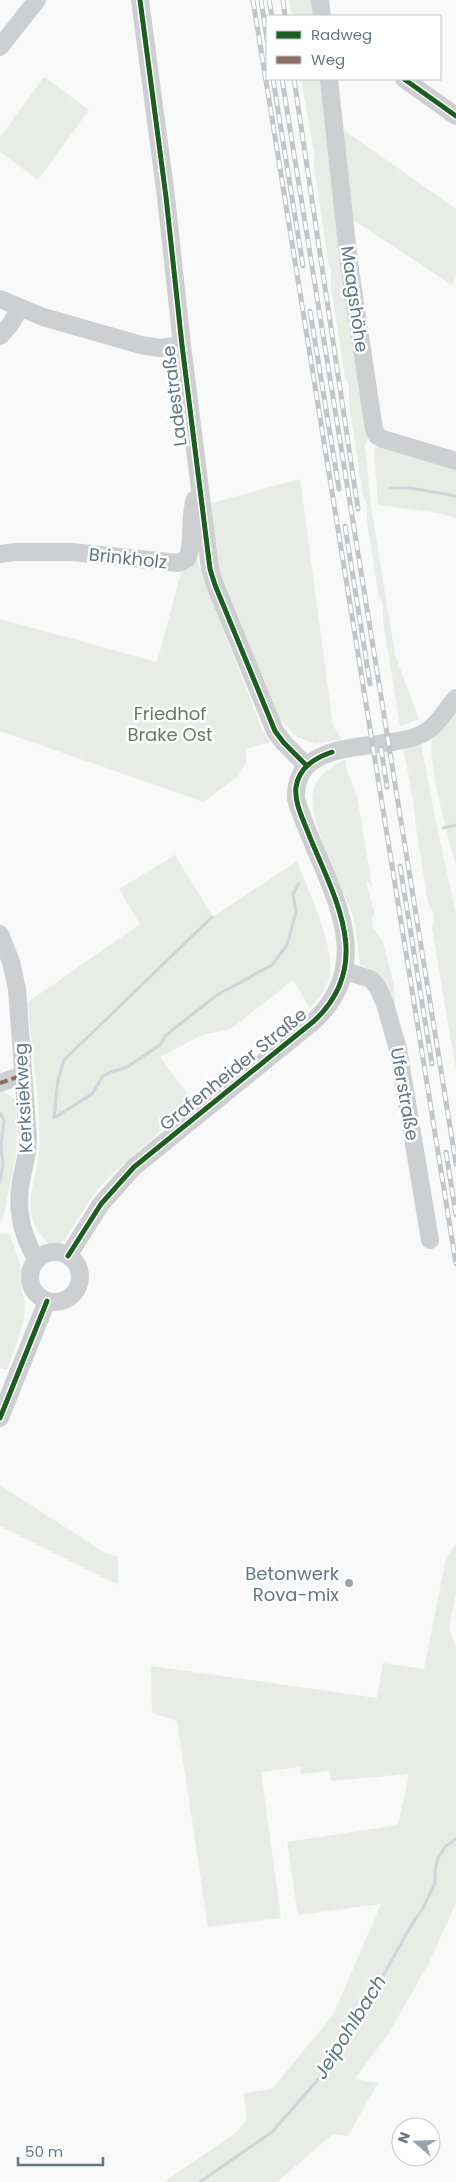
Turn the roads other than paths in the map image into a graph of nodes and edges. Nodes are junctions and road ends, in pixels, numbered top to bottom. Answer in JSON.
{"nodes":[{"id":1,"x":37,"y":0,"type":"edge"},
{"id":2,"x":140,"y":0,"type":"edge"},
{"id":3,"x":320,"y":0,"type":"edge"},
{"id":4,"x":322,"y":15,"type":"edge"},
{"id":5,"x":0,"y":47,"type":"edge"},
{"id":6,"x":329,"y":80,"type":"edge"},
{"id":7,"x":405,"y":80,"type":"edge"},
{"id":8,"x":456,"y":116,"type":"edge"},
{"id":9,"x":0,"y":298,"type":"edge"},
{"id":10,"x":20,"y":308,"type":"junction"},
{"id":11,"x":0,"y":336,"type":"edge"},
{"id":12,"x":182,"y":346,"type":"junction"},
{"id":13,"x":456,"y":461,"type":"edge"},
{"id":14,"x":200,"y":493,"type":"junction"},
{"id":15,"x":0,"y":554,"type":"edge"},
{"id":16,"x":456,"y":698,"type":"edge"},
{"id":17,"x":307,"y":766,"type":"junction"},
{"id":18,"x":0,"y":934,"type":"edge"},
{"id":19,"x":345,"y":971,"type":"junction"},
{"id":20,"x":23,"y":1075,"type":"junction"},
{"id":21,"x":0,"y":1083,"type":"edge"},
{"id":22,"x":430,"y":1240,"type":"dead end"},
{"id":23,"x":68,"y":1256,"type":"junction"},
{"id":24,"x":37,"y":1260,"type":"junction"},
{"id":25,"x":47,"y":1301,"type":"junction"},
{"id":26,"x":0,"y":1418,"type":"edge"}],
"edges":[{"from":1,"to":5,"type":"street"},
{"from":2,"to":12,"type":"street","name":"Ladestraße"},
{"from":3,"to":4,"type":"street"},
{"from":6,"to":13,"type":"street","name":"Maagshöhe"},
{"from":7,"to":8,"type":"street"},
{"from":9,"to":10,"type":"street"},
{"from":10,"to":11,"type":"street"},
{"from":10,"to":12,"type":"street"},
{"from":12,"to":14,"type":"street","name":"Ladestraße"},
{"from":14,"to":15,"type":"street","name":"Brinkholz"},
{"from":14,"to":17,"type":"street","name":"Ladestraße"},
{"from":16,"to":17,"type":"street"},
{"from":17,"to":19,"type":"street","name":"Grafenheider Straße"},
{"from":18,"to":20,"type":"street","name":"Kerksiekweg"},
{"from":19,"to":22,"type":"street","name":"Uferstraße"},
{"from":19,"to":23,"type":"street","name":"Grafenheider Straße"},
{"from":20,"to":21,"type":"street"},
{"from":20,"to":24,"type":"street","name":"Kerksiekweg"},
{"from":23,"to":24,"type":"street"},
{"from":23,"to":25,"type":"street"},
{"from":24,"to":25,"type":"street"},
{"from":25,"to":26,"type":"street"}]}
